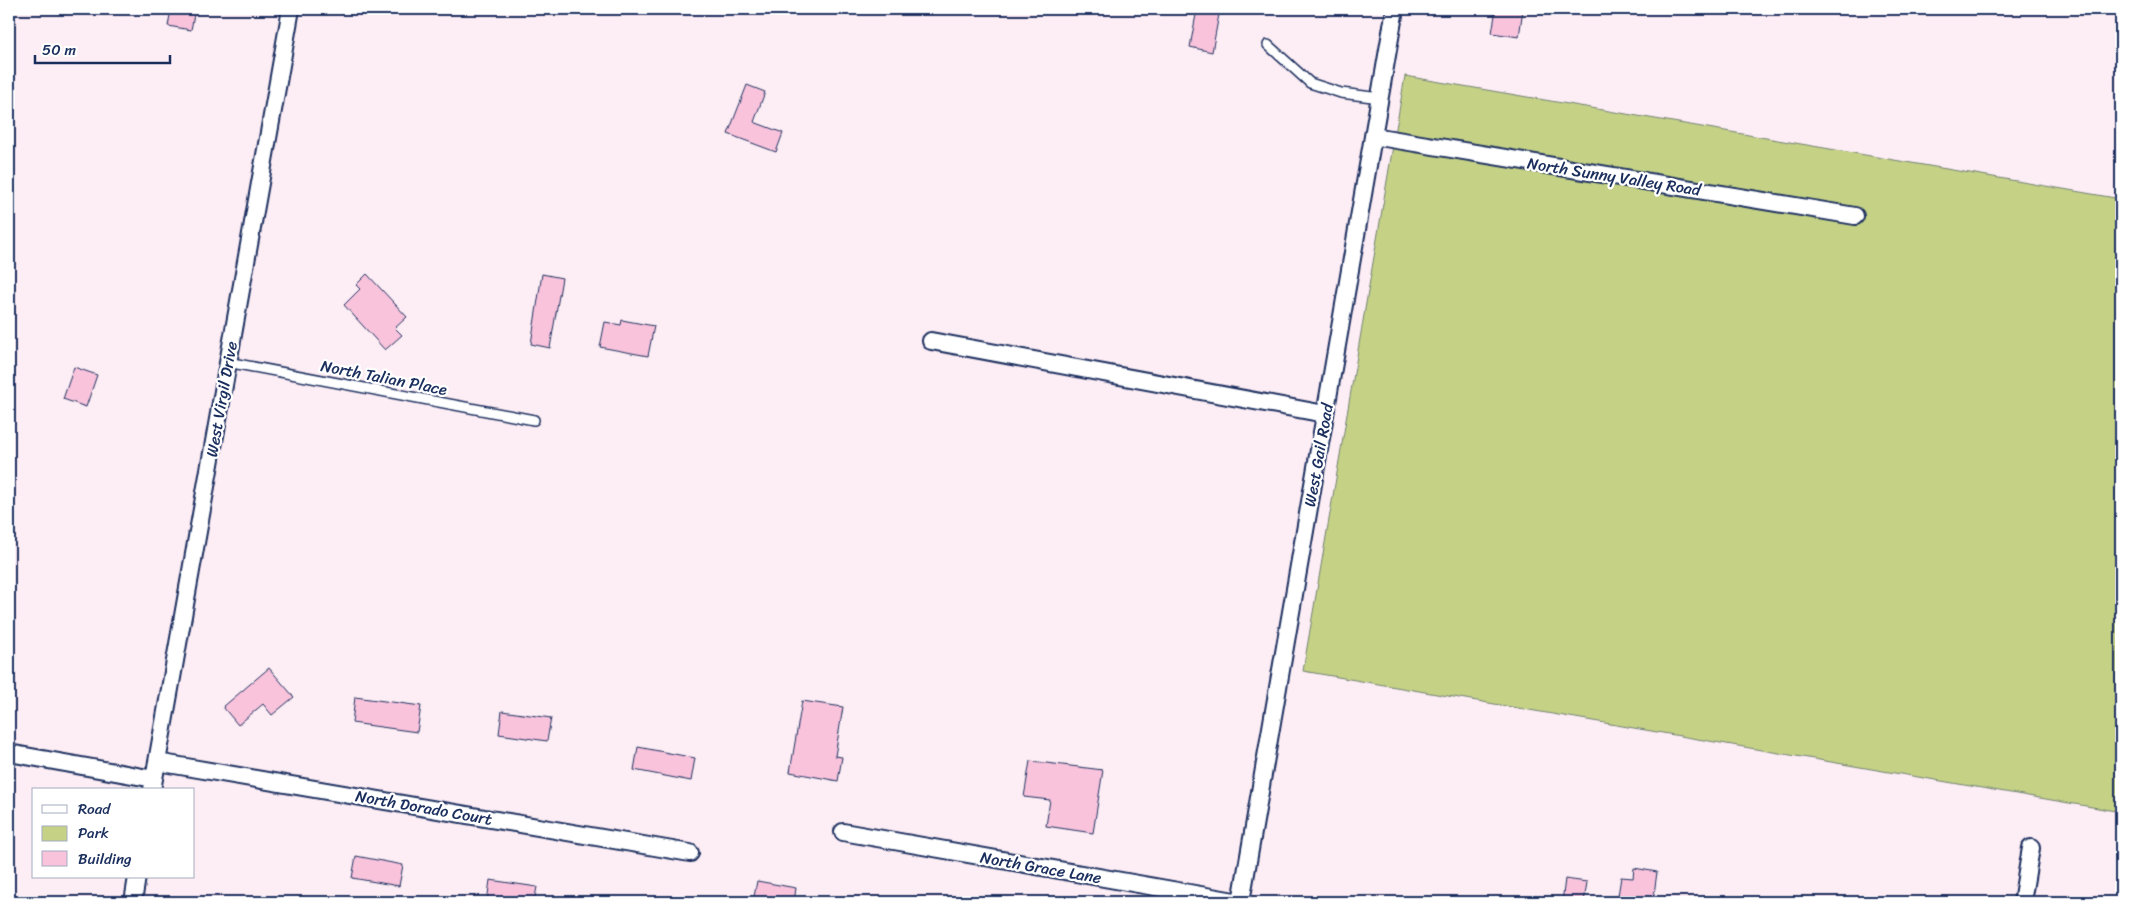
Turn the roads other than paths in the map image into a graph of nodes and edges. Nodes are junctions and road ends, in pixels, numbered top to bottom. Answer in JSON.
{"nodes":[{"id":1,"x":291,"y":9,"type":"edge"},
{"id":2,"x":1395,"y":9,"type":"edge"},
{"id":3,"x":1268,"y":45,"type":"dead end"},
{"id":4,"x":1380,"y":98,"type":"junction"},
{"id":5,"x":1373,"y":136,"type":"junction"},
{"id":6,"x":1855,"y":216,"type":"dead end"},
{"id":7,"x":931,"y":341,"type":"dead end"},
{"id":8,"x":227,"y":362,"type":"junction"},
{"id":9,"x":1325,"y":414,"type":"junction"},
{"id":10,"x":534,"y":420,"type":"dead end"},
{"id":11,"x":9,"y":753,"type":"edge"},
{"id":12,"x":157,"y":762,"type":"junction"},
{"id":13,"x":153,"y":784,"type":"edge"},
{"id":14,"x":842,"y":832,"type":"dead end"},
{"id":15,"x":2031,"y":848,"type":"dead end"},
{"id":16,"x":690,"y":853,"type":"dead end"},
{"id":17,"x":137,"y":878,"type":"edge"},
{"id":18,"x":133,"y":902,"type":"edge"},
{"id":19,"x":1240,"y":902,"type":"edge"},
{"id":20,"x":2022,"y":902,"type":"edge"}],
"edges":[{"from":1,"to":8,"type":"street","name":"West Virgil Drive"},
{"from":2,"to":4,"type":"street","name":"West Gail Road"},
{"from":3,"to":4,"type":"lane"},
{"from":4,"to":5,"type":"street","name":"West Gail Road"},
{"from":5,"to":6,"type":"street","name":"North Sunny Valley Road"},
{"from":5,"to":9,"type":"street","name":"West Gail Road"},
{"from":7,"to":9,"type":"street"},
{"from":8,"to":10,"type":"lane","name":"North Talian Place"},
{"from":8,"to":12,"type":"street","name":"West Virgil Drive"},
{"from":9,"to":19,"type":"street","name":"West Gail Road"},
{"from":11,"to":13,"type":"street"},
{"from":12,"to":13,"type":"street","name":"West Virgil Drive"},
{"from":12,"to":16,"type":"street","name":"North Dorado Court"},
{"from":14,"to":19,"type":"street","name":"North Grace Lane"},
{"from":15,"to":20,"type":"street"},
{"from":17,"to":18,"type":"street"}]}
